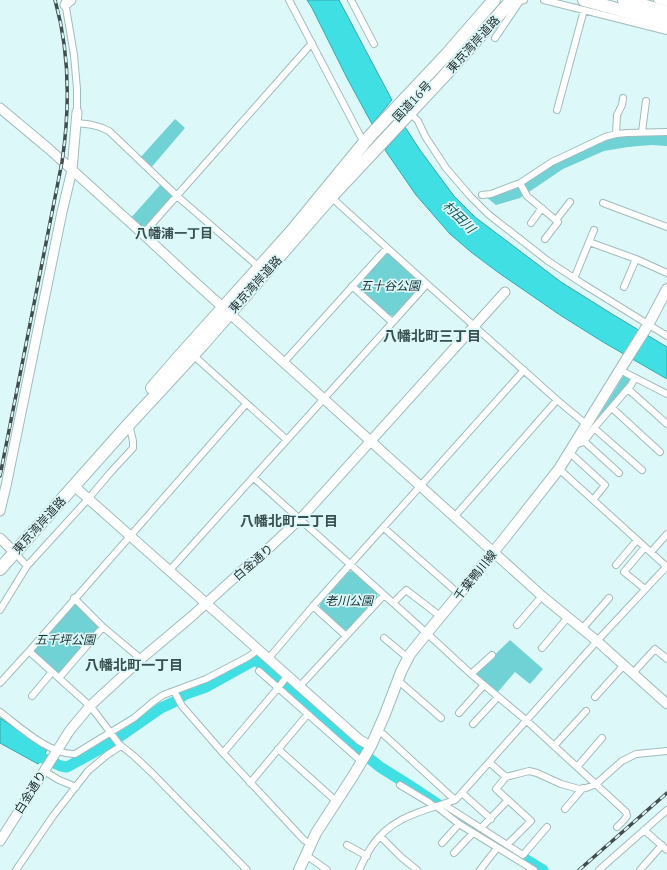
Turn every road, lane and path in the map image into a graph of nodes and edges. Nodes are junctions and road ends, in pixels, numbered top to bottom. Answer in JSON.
{"nodes":[{"id":1,"x":289,"y":0,"type":"edge"},
{"id":2,"x":351,"y":0,"type":"edge"},
{"id":3,"x":494,"y":0,"type":"edge"},
{"id":4,"x":502,"y":0,"type":"edge"},
{"id":5,"x":512,"y":0,"type":"edge"},
{"id":6,"x":524,"y":0,"type":"edge"},
{"id":7,"x":544,"y":0,"type":"edge"},
{"id":8,"x":593,"y":0,"type":"edge"},
{"id":9,"x":624,"y":0,"type":"edge"},
{"id":10,"x":657,"y":0,"type":"edge"},
{"id":11,"x":67,"y":2,"type":"edge"},
{"id":12,"x":667,"y":3,"type":"edge"},
{"id":13,"x":584,"y":5,"type":"edge"},
{"id":14,"x":610,"y":7,"type":"junction"},
{"id":15,"x":667,"y":12,"type":"edge"},
{"id":16,"x":667,"y":23,"type":"edge"},
{"id":17,"x":667,"y":31,"type":"edge"},
{"id":18,"x":495,"y":38,"type":"dead end"},
{"id":19,"x":312,"y":44,"type":"junction"},
{"id":20,"x":374,"y":44,"type":"dead end"},
{"id":21,"x":623,"y":98,"type":"dead end"},
{"id":22,"x":646,"y":101,"type":"dead end"},
{"id":23,"x":0,"y":108,"type":"edge"},
{"id":24,"x":557,"y":110,"type":"dead end"},
{"id":25,"x":405,"y":111,"type":"junction"},
{"id":26,"x":77,"y":112,"type":"joint"},
{"id":27,"x":76,"y":123,"type":"junction"},
{"id":28,"x":642,"y":132,"type":"junction"},
{"id":29,"x":667,"y":132,"type":"edge"},
{"id":30,"x":616,"y":134,"type":"junction"},
{"id":31,"x":370,"y":143,"type":"junction"},
{"id":32,"x":72,"y":170,"type":"junction"},
{"id":33,"x":520,"y":183,"type":"junction"},
{"id":34,"x":482,"y":195,"type":"dead end"},
{"id":35,"x":177,"y":196,"type":"junction"},
{"id":36,"x":331,"y":197,"type":"junction"},
{"id":37,"x":570,"y":202,"type":"dead end"},
{"id":38,"x":603,"y":203,"type":"dead end"},
{"id":39,"x":542,"y":208,"type":"junction"},
{"id":40,"x":556,"y":220,"type":"junction"},
{"id":41,"x":531,"y":223,"type":"dead end"},
{"id":42,"x":667,"y":226,"type":"edge"},
{"id":43,"x":594,"y":230,"type":"dead end"},
{"id":44,"x":143,"y":234,"type":"junction"},
{"id":45,"x":545,"y":240,"type":"dead end"},
{"id":46,"x":589,"y":242,"type":"junction"},
{"id":47,"x":387,"y":248,"type":"junction"},
{"id":48,"x":636,"y":259,"type":"junction"},
{"id":49,"x":259,"y":267,"type":"junction"},
{"id":50,"x":667,"y":273,"type":"edge"},
{"id":51,"x":576,"y":274,"type":"dead end"},
{"id":52,"x":426,"y":284,"type":"junction"},
{"id":53,"x":352,"y":286,"type":"junction"},
{"id":54,"x":624,"y":287,"type":"dead end"},
{"id":55,"x":667,"y":288,"type":"edge"},
{"id":56,"x":505,"y":292,"type":"dead end"},
{"id":57,"x":226,"y":310,"type":"junction"},
{"id":58,"x":392,"y":322,"type":"junction"},
{"id":59,"x":474,"y":326,"type":"junction"},
{"id":60,"x":647,"y":326,"type":"junction"},
{"id":61,"x":667,"y":336,"type":"edge"},
{"id":62,"x":193,"y":355,"type":"junction"},
{"id":63,"x":284,"y":362,"type":"junction"},
{"id":64,"x":622,"y":368,"type":"junction"},
{"id":65,"x":524,"y":370,"type":"junction"},
{"id":66,"x":635,"y":378,"type":"junction"},
{"id":67,"x":628,"y":389,"type":"junction"},
{"id":68,"x":667,"y":394,"type":"edge"},
{"id":69,"x":324,"y":399,"type":"junction"},
{"id":70,"x":557,"y":400,"type":"junction"},
{"id":71,"x":246,"y":404,"type":"junction"},
{"id":72,"x":612,"y":408,"type":"junction"},
{"id":73,"x":129,"y":424,"type":"junction"},
{"id":74,"x":667,"y":424,"type":"edge"},
{"id":75,"x":591,"y":426,"type":"junction"},
{"id":76,"x":288,"y":440,"type":"junction"},
{"id":77,"x":371,"y":441,"type":"junction"},
{"id":78,"x":576,"y":446,"type":"junction"},
{"id":79,"x":660,"y":452,"type":"dead end"},
{"id":80,"x":559,"y":469,"type":"junction"},
{"id":81,"x":642,"y":470,"type":"dead end"},
{"id":82,"x":619,"y":473,"type":"dead end"},
{"id":83,"x":254,"y":478,"type":"junction"},
{"id":84,"x":74,"y":486,"type":"junction"},
{"id":85,"x":421,"y":486,"type":"junction"},
{"id":86,"x":89,"y":498,"type":"junction"},
{"id":87,"x":593,"y":500,"type":"junction"},
{"id":88,"x":0,"y":511,"type":"edge"},
{"id":89,"x":455,"y":516,"type":"junction"},
{"id":90,"x":300,"y":519,"type":"junction"},
{"id":91,"x":384,"y":528,"type":"junction"},
{"id":92,"x":667,"y":534,"type":"edge"},
{"id":93,"x":131,"y":536,"type":"junction"},
{"id":94,"x":0,"y":538,"type":"edge"},
{"id":95,"x":637,"y":540,"type":"junction"},
{"id":96,"x":646,"y":547,"type":"junction"},
{"id":97,"x":12,"y":550,"type":"junction"},
{"id":98,"x":494,"y":552,"type":"junction"},
{"id":99,"x":651,"y":552,"type":"junction"},
{"id":100,"x":0,"y":559,"type":"edge"},
{"id":101,"x":616,"y":564,"type":"dead end"},
{"id":102,"x":350,"y":565,"type":"junction"},
{"id":103,"x":27,"y":566,"type":"junction"},
{"id":104,"x":667,"y":566,"type":"edge"},
{"id":105,"x":0,"y":569,"type":"edge"},
{"id":106,"x":170,"y":570,"type":"junction"},
{"id":107,"x":646,"y":590,"type":"junction"},
{"id":108,"x":459,"y":594,"type":"junction"},
{"id":109,"x":384,"y":595,"type":"junction"},
{"id":110,"x":542,"y":596,"type":"junction"},
{"id":111,"x":74,"y":598,"type":"junction"},
{"id":112,"x":609,"y":598,"type":"dead end"},
{"id":113,"x":206,"y":603,"type":"junction"},
{"id":114,"x":394,"y":603,"type":"junction"},
{"id":115,"x":313,"y":606,"type":"junction"},
{"id":116,"x":0,"y":610,"type":"edge"},
{"id":117,"x":440,"y":616,"type":"junction"},
{"id":118,"x":568,"y":617,"type":"junction"},
{"id":119,"x":516,"y":625,"type":"dead end"},
{"id":120,"x":104,"y":627,"type":"junction"},
{"id":121,"x":582,"y":629,"type":"junction"},
{"id":122,"x":427,"y":633,"type":"junction"},
{"id":123,"x":346,"y":636,"type":"junction"},
{"id":124,"x":384,"y":638,"type":"dead end"},
{"id":125,"x":597,"y":642,"type":"junction"},
{"id":126,"x":542,"y":648,"type":"dead end"},
{"id":127,"x":31,"y":649,"type":"junction"},
{"id":128,"x":259,"y":649,"type":"junction"},
{"id":129,"x":492,"y":655,"type":"dead end"},
{"id":130,"x":269,"y":658,"type":"junction"},
{"id":131,"x":408,"y":658,"type":"junction"},
{"id":132,"x":141,"y":659,"type":"junction"},
{"id":133,"x":667,"y":660,"type":"edge"},
{"id":134,"x":624,"y":665,"type":"junction"},
{"id":135,"x":259,"y":671,"type":"dead end"},
{"id":136,"x":52,"y":672,"type":"junction"},
{"id":137,"x":633,"y":673,"type":"junction"},
{"id":138,"x":471,"y":674,"type":"junction"},
{"id":139,"x":288,"y":675,"type":"junction"},
{"id":140,"x":59,"y":678,"type":"junction"},
{"id":141,"x":397,"y":680,"type":"junction"},
{"id":142,"x":0,"y":683,"type":"edge"},
{"id":143,"x":484,"y":685,"type":"junction"},
{"id":144,"x":300,"y":686,"type":"junction"},
{"id":145,"x":278,"y":688,"type":"junction"},
{"id":146,"x":174,"y":691,"type":"junction"},
{"id":147,"x":32,"y":696,"type":"dead end"},
{"id":148,"x":498,"y":696,"type":"junction"},
{"id":149,"x":595,"y":697,"type":"dead end"},
{"id":150,"x":666,"y":702,"type":"edge"},
{"id":151,"x":90,"y":706,"type":"junction"},
{"id":152,"x":586,"y":711,"type":"dead end"},
{"id":153,"x":0,"y":712,"type":"edge"},
{"id":154,"x":459,"y":714,"type":"dead end"},
{"id":155,"x":307,"y":715,"type":"junction"},
{"id":156,"x":441,"y":718,"type":"dead end"},
{"id":157,"x":527,"y":721,"type":"junction"},
{"id":158,"x":473,"y":724,"type":"dead end"},
{"id":159,"x":377,"y":732,"type":"junction"},
{"id":160,"x":111,"y":734,"type":"junction"},
{"id":161,"x":602,"y":738,"type":"dead end"},
{"id":162,"x":120,"y":745,"type":"junction"},
{"id":163,"x":554,"y":746,"type":"junction"},
{"id":164,"x":278,"y":749,"type":"junction"},
{"id":165,"x":56,"y":751,"type":"junction"},
{"id":166,"x":667,"y":751,"type":"edge"},
{"id":167,"x":223,"y":753,"type":"junction"},
{"id":168,"x":365,"y":755,"type":"junction"},
{"id":169,"x":490,"y":763,"type":"junction"},
{"id":170,"x":46,"y":767,"type":"junction"},
{"id":171,"x":577,"y":767,"type":"junction"},
{"id":172,"x":506,"y":777,"type":"junction"},
{"id":173,"x":250,"y":783,"type":"junction"},
{"id":174,"x":596,"y":784,"type":"junction"},
{"id":175,"x":400,"y":785,"type":"dead end"},
{"id":176,"x":76,"y":787,"type":"junction"},
{"id":177,"x":583,"y":788,"type":"junction"},
{"id":178,"x":462,"y":793,"type":"junction"},
{"id":179,"x":455,"y":800,"type":"junction"},
{"id":180,"x":508,"y":800,"type":"junction"},
{"id":181,"x":336,"y":801,"type":"junction"},
{"id":182,"x":439,"y":806,"type":"junction"},
{"id":183,"x":565,"y":809,"type":"dead end"},
{"id":184,"x":667,"y":810,"type":"edge"},
{"id":185,"x":491,"y":819,"type":"junction"},
{"id":186,"x":459,"y":824,"type":"junction"},
{"id":187,"x":547,"y":827,"type":"dead end"},
{"id":188,"x":616,"y":827,"type":"dead end"},
{"id":189,"x":481,"y":828,"type":"junction"},
{"id":190,"x":644,"y":830,"type":"junction"},
{"id":191,"x":473,"y":833,"type":"junction"},
{"id":192,"x":380,"y":836,"type":"junction"},
{"id":193,"x":0,"y":841,"type":"edge"},
{"id":194,"x":442,"y":843,"type":"dead end"},
{"id":195,"x":311,"y":844,"type":"junction"},
{"id":196,"x":346,"y":845,"type":"dead end"},
{"id":197,"x":508,"y":845,"type":"junction"},
{"id":198,"x":496,"y":848,"type":"junction"},
{"id":199,"x":664,"y":848,"type":"edge"},
{"id":200,"x":454,"y":853,"type":"dead end"},
{"id":201,"x":306,"y":855,"type":"junction"},
{"id":202,"x":367,"y":856,"type":"junction"},
{"id":203,"x":16,"y":870,"type":"edge"},
{"id":204,"x":247,"y":870,"type":"edge"},
{"id":205,"x":299,"y":870,"type":"edge"},
{"id":206,"x":327,"y":870,"type":"edge"},
{"id":207,"x":359,"y":870,"type":"edge"},
{"id":208,"x":417,"y":870,"type":"edge"},
{"id":209,"x":480,"y":870,"type":"edge"},
{"id":210,"x":534,"y":870,"type":"edge"},
{"id":211,"x":599,"y":870,"type":"edge"},
{"id":212,"x":640,"y":870,"type":"edge"}],
"edges":[{"from":1,"to":19,"type":"street"},
{"from":2,"to":20,"type":"street"},
{"from":3,"to":25,"type":"highway","name":"東京湾岸道路"},
{"from":4,"to":25,"type":"highway","name":"国道16号"},
{"from":5,"to":25,"type":"highway","name":"東京湾岸道路"},
{"from":6,"to":18,"type":"street"},
{"from":7,"to":13,"type":"street"},
{"from":8,"to":14,"type":"highway"},
{"from":9,"to":15,"type":"highway"},
{"from":10,"to":12,"type":"street"},
{"from":11,"to":26,"type":"street"},
{"from":13,"to":14,"type":"highway"},
{"from":13,"to":17,"type":"street"},
{"from":13,"to":24,"type":"street"},
{"from":14,"to":16,"type":"highway"},
{"from":19,"to":31,"type":"street"},
{"from":19,"to":35,"type":"street"},
{"from":21,"to":30,"type":"street"},
{"from":22,"to":28,"type":"street"},
{"from":23,"to":32,"type":"street"},
{"from":25,"to":31,"type":"highway","name":"東京湾岸道路"},
{"from":25,"to":60,"type":"street"},
{"from":26,"to":27,"type":"street"},
{"from":27,"to":32,"type":"street"},
{"from":27,"to":35,"type":"street"},
{"from":28,"to":29,"type":"street"},
{"from":28,"to":30,"type":"street"},
{"from":30,"to":33,"type":"street"},
{"from":31,"to":36,"type":"highway","name":"東京湾岸道路"},
{"from":31,"to":49,"type":"highway","name":"東京湾岸道路"},
{"from":32,"to":44,"type":"street"},
{"from":32,"to":88,"type":"street"},
{"from":33,"to":34,"type":"street"},
{"from":33,"to":39,"type":"street"},
{"from":35,"to":44,"type":"street"},
{"from":35,"to":49,"type":"street"},
{"from":36,"to":47,"type":"street"},
{"from":36,"to":57,"type":"highway","name":"東京湾岸道路"},
{"from":37,"to":40,"type":"street"},
{"from":38,"to":42,"type":"street"},
{"from":39,"to":40,"type":"street"},
{"from":39,"to":41,"type":"street"},
{"from":40,"to":45,"type":"street"},
{"from":43,"to":46,"type":"street"},
{"from":44,"to":57,"type":"street"},
{"from":46,"to":48,"type":"street"},
{"from":46,"to":51,"type":"street"},
{"from":47,"to":52,"type":"street"},
{"from":47,"to":53,"type":"street"},
{"from":48,"to":50,"type":"street"},
{"from":48,"to":54,"type":"street"},
{"from":49,"to":57,"type":"highway","name":"東京湾岸道路"},
{"from":52,"to":58,"type":"street"},
{"from":52,"to":59,"type":"street"},
{"from":53,"to":58,"type":"street"},
{"from":53,"to":63,"type":"street"},
{"from":55,"to":60,"type":"main road","name":"千葉鴨川線"},
{"from":56,"to":59,"type":"street","name":"白金通り"},
{"from":57,"to":62,"type":"highway","name":"東京湾岸道路"},
{"from":57,"to":63,"type":"street"},
{"from":57,"to":97,"type":"highway","name":"東京湾岸道路"},
{"from":58,"to":69,"type":"street"},
{"from":59,"to":65,"type":"street"},
{"from":59,"to":77,"type":"street","name":"白金通り"},
{"from":60,"to":61,"type":"street"},
{"from":60,"to":64,"type":"main road","name":"千葉鴨川線"},
{"from":62,"to":71,"type":"street"},
{"from":62,"to":73,"type":"highway","name":"東京湾岸道路"},
{"from":63,"to":69,"type":"street"},
{"from":64,"to":66,"type":"street"},
{"from":64,"to":75,"type":"main road","name":"千葉鴨川線"},
{"from":65,"to":70,"type":"street"},
{"from":65,"to":85,"type":"street"},
{"from":66,"to":67,"type":"street"},
{"from":66,"to":68,"type":"street"},
{"from":67,"to":72,"type":"street"},
{"from":67,"to":74,"type":"street"},
{"from":69,"to":76,"type":"street"},
{"from":69,"to":77,"type":"street"},
{"from":70,"to":75,"type":"street"},
{"from":70,"to":89,"type":"street"},
{"from":71,"to":76,"type":"street"},
{"from":71,"to":93,"type":"street"},
{"from":72,"to":75,"type":"street"},
{"from":72,"to":79,"type":"street"},
{"from":73,"to":84,"type":"highway","name":"東京湾岸道路"},
{"from":73,"to":86,"type":"street"},
{"from":75,"to":78,"type":"main road","name":"千葉鴨川線"},
{"from":75,"to":81,"type":"street"},
{"from":76,"to":83,"type":"street"},
{"from":77,"to":85,"type":"street"},
{"from":77,"to":90,"type":"street","name":"白金通り"},
{"from":78,"to":80,"type":"main road","name":"千葉鴨川線"},
{"from":78,"to":82,"type":"street"},
{"from":78,"to":87,"type":"street"},
{"from":80,"to":87,"type":"street"},
{"from":80,"to":98,"type":"main road","name":"千葉鴨川線"},
{"from":83,"to":90,"type":"street"},
{"from":83,"to":106,"type":"street"},
{"from":84,"to":86,"type":"street"},
{"from":84,"to":97,"type":"highway","name":"東京湾岸道路"},
{"from":85,"to":89,"type":"street"},
{"from":85,"to":91,"type":"street"},
{"from":86,"to":93,"type":"street"},
{"from":86,"to":103,"type":"street"},
{"from":87,"to":95,"type":"street"},
{"from":89,"to":98,"type":"street"},
{"from":90,"to":102,"type":"street"},
{"from":90,"to":113,"type":"street","name":"白金通り"},
{"from":91,"to":102,"type":"street"},
{"from":91,"to":108,"type":"street"},
{"from":92,"to":99,"type":"street"},
{"from":93,"to":106,"type":"street"},
{"from":93,"to":111,"type":"street"},
{"from":94,"to":97,"type":"street"},
{"from":95,"to":96,"type":"street"},
{"from":95,"to":101,"type":"street"},
{"from":96,"to":99,"type":"street"},
{"from":96,"to":107,"type":"street"},
{"from":97,"to":100,"type":"highway","name":"東京湾岸道路"},
{"from":97,"to":103,"type":"street"},
{"from":97,"to":105,"type":"highway","name":"東京湾岸道路"},
{"from":98,"to":108,"type":"main road","name":"千葉鴨川線"},
{"from":98,"to":110,"type":"street"},
{"from":99,"to":104,"type":"street"},
{"from":102,"to":109,"type":"street"},
{"from":102,"to":115,"type":"street"},
{"from":103,"to":116,"type":"street"},
{"from":104,"to":107,"type":"street"},
{"from":106,"to":113,"type":"street"},
{"from":107,"to":125,"type":"street"},
{"from":108,"to":117,"type":"main road","name":"千葉鴨川線"},
{"from":109,"to":114,"type":"street"},
{"from":109,"to":123,"type":"street"},
{"from":110,"to":118,"type":"street"},
{"from":110,"to":119,"type":"street"},
{"from":111,"to":120,"type":"street"},
{"from":111,"to":127,"type":"street"},
{"from":112,"to":121,"type":"street"},
{"from":113,"to":128,"type":"street"},
{"from":113,"to":132,"type":"street","name":"白金通り"},
{"from":114,"to":117,"type":"street"},
{"from":114,"to":122,"type":"street"},
{"from":115,"to":123,"type":"street"},
{"from":115,"to":130,"type":"street"},
{"from":117,"to":122,"type":"main road","name":"千葉鴨川線"},
{"from":118,"to":121,"type":"street"},
{"from":118,"to":126,"type":"street"},
{"from":120,"to":132,"type":"street"},
{"from":120,"to":140,"type":"street"},
{"from":121,"to":125,"type":"street"},
{"from":122,"to":131,"type":"main road","name":"千葉鴨川線"},
{"from":122,"to":138,"type":"street"},
{"from":123,"to":144,"type":"street"},
{"from":124,"to":131,"type":"street"},
{"from":125,"to":134,"type":"street"},
{"from":125,"to":157,"type":"street"},
{"from":127,"to":136,"type":"street"},
{"from":127,"to":142,"type":"street"},
{"from":128,"to":130,"type":"street"},
{"from":128,"to":146,"type":"street"},
{"from":129,"to":138,"type":"street"},
{"from":130,"to":139,"type":"street"},
{"from":131,"to":141,"type":"main road","name":"千葉鴨川線"},
{"from":132,"to":151,"type":"street","name":"白金通り"},
{"from":133,"to":137,"type":"street"},
{"from":134,"to":137,"type":"street"},
{"from":134,"to":149,"type":"street"},
{"from":135,"to":145,"type":"street"},
{"from":136,"to":140,"type":"street"},
{"from":136,"to":147,"type":"street"},
{"from":137,"to":150,"type":"street"},
{"from":138,"to":143,"type":"street"},
{"from":139,"to":144,"type":"street"},
{"from":139,"to":145,"type":"street"},
{"from":140,"to":151,"type":"street"},
{"from":141,"to":156,"type":"street"},
{"from":141,"to":159,"type":"main road","name":"千葉鴨川線"},
{"from":143,"to":148,"type":"street"},
{"from":143,"to":154,"type":"street"},
{"from":144,"to":168,"type":"street"},
{"from":145,"to":155,"type":"street"},
{"from":145,"to":167,"type":"street"},
{"from":146,"to":160,"type":"street"},
{"from":146,"to":167,"type":"street"},
{"from":148,"to":157,"type":"street"},
{"from":148,"to":158,"type":"street"},
{"from":151,"to":160,"type":"street"},
{"from":151,"to":165,"type":"street","name":"白金通り"},
{"from":152,"to":163,"type":"street"},
{"from":153,"to":165,"type":"street"},
{"from":155,"to":164,"type":"street"},
{"from":155,"to":168,"type":"street"},
{"from":157,"to":163,"type":"street"},
{"from":157,"to":169,"type":"street"},
{"from":159,"to":168,"type":"main road","name":"千葉鴨川線"},
{"from":159,"to":179,"type":"street"},
{"from":160,"to":162,"type":"street"},
{"from":160,"to":165,"type":"street"},
{"from":161,"to":171,"type":"street"},
{"from":162,"to":176,"type":"street"},
{"from":162,"to":204,"type":"street"},
{"from":163,"to":171,"type":"street"},
{"from":164,"to":173,"type":"street"},
{"from":164,"to":181,"type":"street"},
{"from":165,"to":170,"type":"street","name":"白金通り"},
{"from":166,"to":174,"type":"street"},
{"from":167,"to":173,"type":"street"},
{"from":168,"to":181,"type":"main road","name":"千葉鴨川線"},
{"from":169,"to":172,"type":"street"},
{"from":169,"to":178,"type":"street"},
{"from":170,"to":176,"type":"street"},
{"from":170,"to":193,"type":"street","name":"白金通り"},
{"from":171,"to":174,"type":"street"},
{"from":172,"to":177,"type":"street"},
{"from":172,"to":180,"type":"street"},
{"from":173,"to":195,"type":"street"},
{"from":174,"to":177,"type":"street"},
{"from":174,"to":188,"type":"street"},
{"from":175,"to":182,"type":"street"},
{"from":176,"to":203,"type":"street"},
{"from":177,"to":183,"type":"street"},
{"from":178,"to":179,"type":"street"},
{"from":178,"to":185,"type":"street"},
{"from":179,"to":182,"type":"street"},
{"from":180,"to":185,"type":"street"},
{"from":180,"to":197,"type":"street"},
{"from":181,"to":195,"type":"main road","name":"千葉鴨川線"},
{"from":182,"to":186,"type":"street"},
{"from":182,"to":189,"type":"street"},
{"from":182,"to":192,"type":"street"},
{"from":184,"to":190,"type":"street"},
{"from":185,"to":189,"type":"street"},
{"from":186,"to":191,"type":"street"},
{"from":186,"to":194,"type":"street"},
{"from":187,"to":197,"type":"street"},
{"from":189,"to":197,"type":"street"},
{"from":190,"to":199,"type":"street"},
{"from":190,"to":211,"type":"street"},
{"from":191,"to":198,"type":"street"},
{"from":191,"to":200,"type":"street"},
{"from":192,"to":202,"type":"street"},
{"from":192,"to":208,"type":"street"},
{"from":195,"to":201,"type":"main road","name":"千葉鴨川線"},
{"from":196,"to":202,"type":"street"},
{"from":198,"to":209,"type":"street"},
{"from":198,"to":210,"type":"street"},
{"from":199,"to":212,"type":"street"},
{"from":201,"to":205,"type":"main road","name":"千葉鴨川線"},
{"from":201,"to":206,"type":"street"},
{"from":202,"to":207,"type":"street"}]}
